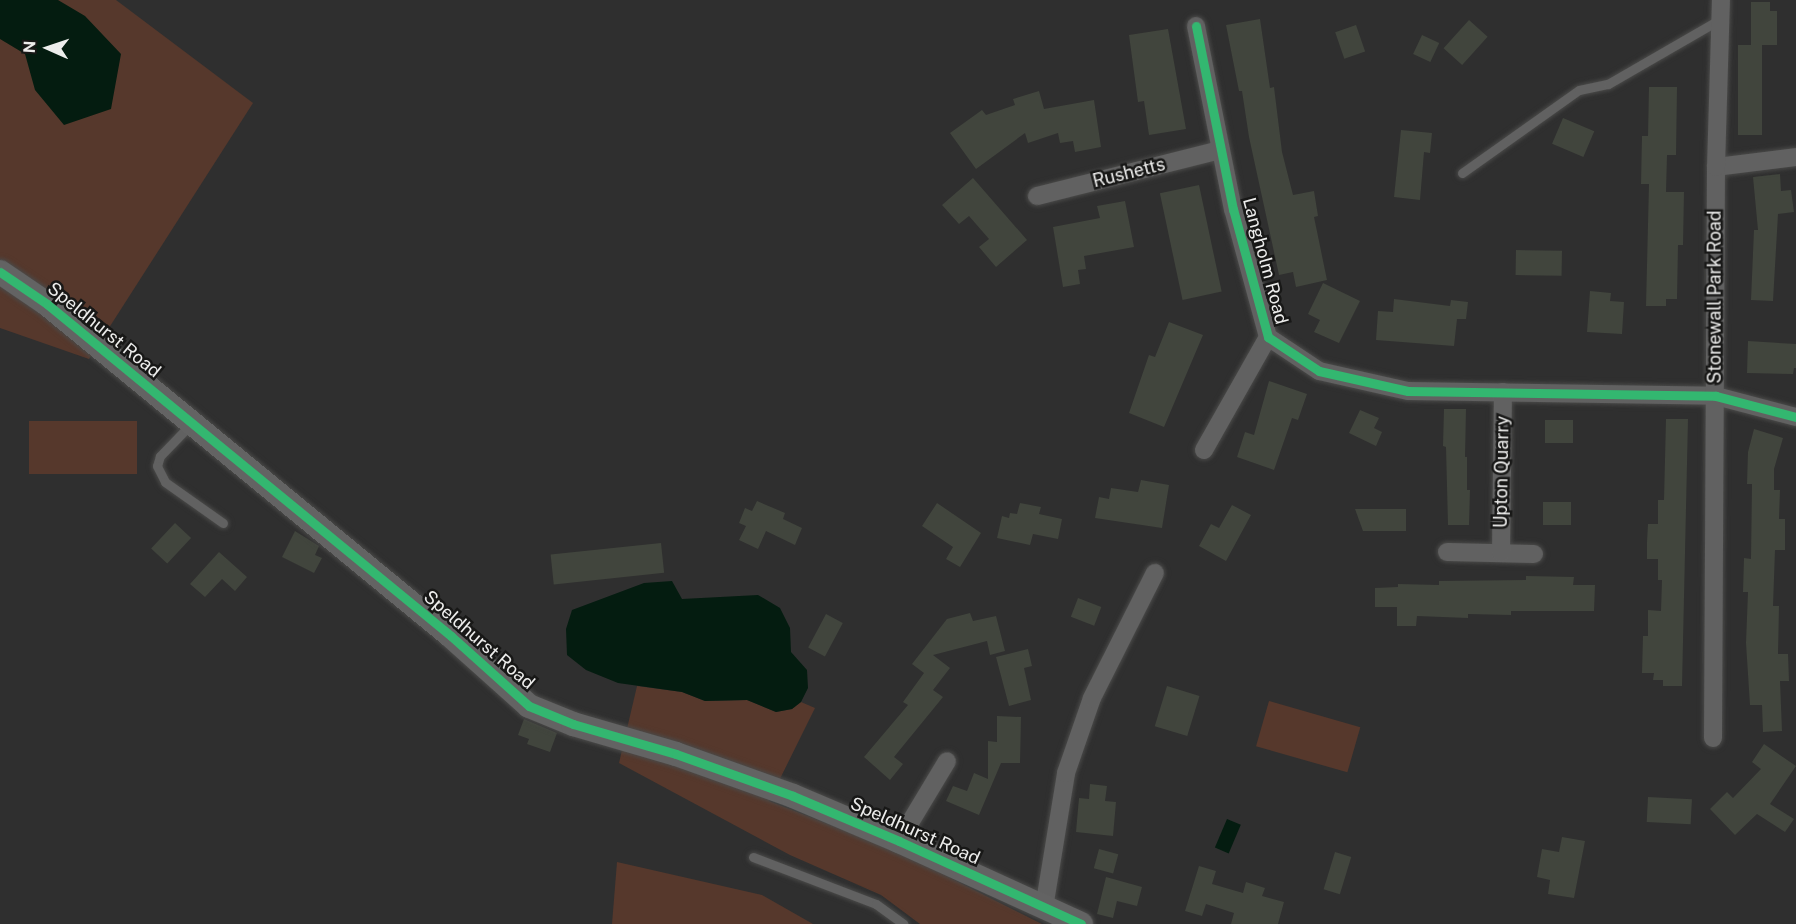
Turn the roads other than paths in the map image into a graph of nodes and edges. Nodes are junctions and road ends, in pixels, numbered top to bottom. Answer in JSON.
{"nodes":[{"id":1,"x":1721,"y":0,"type":"edge"},
{"id":2,"x":1719,"y":20,"type":"junction"},
{"id":3,"x":1196,"y":26,"type":"dead end"},
{"id":4,"x":1220,"y":150,"type":"junction"},
{"id":5,"x":1796,"y":157,"type":"edge"},
{"id":6,"x":1716,"y":167,"type":"junction"},
{"id":7,"x":1462,"y":173,"type":"dead end"},
{"id":8,"x":1037,"y":196,"type":"dead end"},
{"id":9,"x":0,"y":272,"type":"edge"},
{"id":10,"x":1268,"y":337,"type":"junction"},
{"id":11,"x":1503,"y":392,"type":"junction"},
{"id":12,"x":1716,"y":396,"type":"junction"},
{"id":13,"x":1796,"y":417,"type":"edge"},
{"id":14,"x":191,"y":424,"type":"junction"},
{"id":15,"x":1204,"y":450,"type":"dead end"},
{"id":16,"x":223,"y":523,"type":"dead end"},
{"id":17,"x":1447,"y":552,"type":"dead end"},
{"id":18,"x":1501,"y":553,"type":"junction"},
{"id":19,"x":1534,"y":554,"type":"dead end"},
{"id":20,"x":1155,"y":573,"type":"dead end"},
{"id":21,"x":1713,"y":738,"type":"dead end"},
{"id":22,"x":947,"y":761,"type":"dead end"},
{"id":23,"x":899,"y":841,"type":"junction"},
{"id":24,"x":753,"y":856,"type":"dead end"},
{"id":25,"x":1044,"y":908,"type":"junction"},
{"id":26,"x":1072,"y":922,"type":"edge"},
{"id":27,"x":904,"y":924,"type":"edge"}],
"edges":[{"from":1,"to":2,"type":"street","name":"Stonewall Park Road"},
{"from":2,"to":6,"type":"street","name":"Stonewall Park Road"},
{"from":2,"to":7,"type":"lane"},
{"from":3,"to":4,"type":"street","name":"Langholm Road"},
{"from":4,"to":8,"type":"street","name":"Rushetts"},
{"from":4,"to":10,"type":"street","name":"Langholm Road"},
{"from":5,"to":6,"type":"street"},
{"from":6,"to":12,"type":"street","name":"Stonewall Park Road"},
{"from":9,"to":14,"type":"street","name":"Speldhurst Road"},
{"from":10,"to":11,"type":"street","name":"Langholm Road"},
{"from":10,"to":15,"type":"street","name":"Langholm Road"},
{"from":11,"to":12,"type":"street","name":"Langholm Road"},
{"from":11,"to":18,"type":"street","name":"Upton Quarry"},
{"from":12,"to":13,"type":"street","name":"Langholm Road"},
{"from":12,"to":21,"type":"street","name":"Stonewall Park Road"},
{"from":14,"to":16,"type":"lane"},
{"from":14,"to":23,"type":"street","name":"Speldhurst Road"},
{"from":17,"to":18,"type":"street","name":"Upton Quarry"},
{"from":18,"to":19,"type":"street","name":"Upton Quarry"},
{"from":20,"to":25,"type":"street"},
{"from":22,"to":23,"type":"street"},
{"from":23,"to":25,"type":"street","name":"Speldhurst Road"},
{"from":24,"to":27,"type":"lane"},
{"from":25,"to":26,"type":"street","name":"Speldhurst Road"}]}
